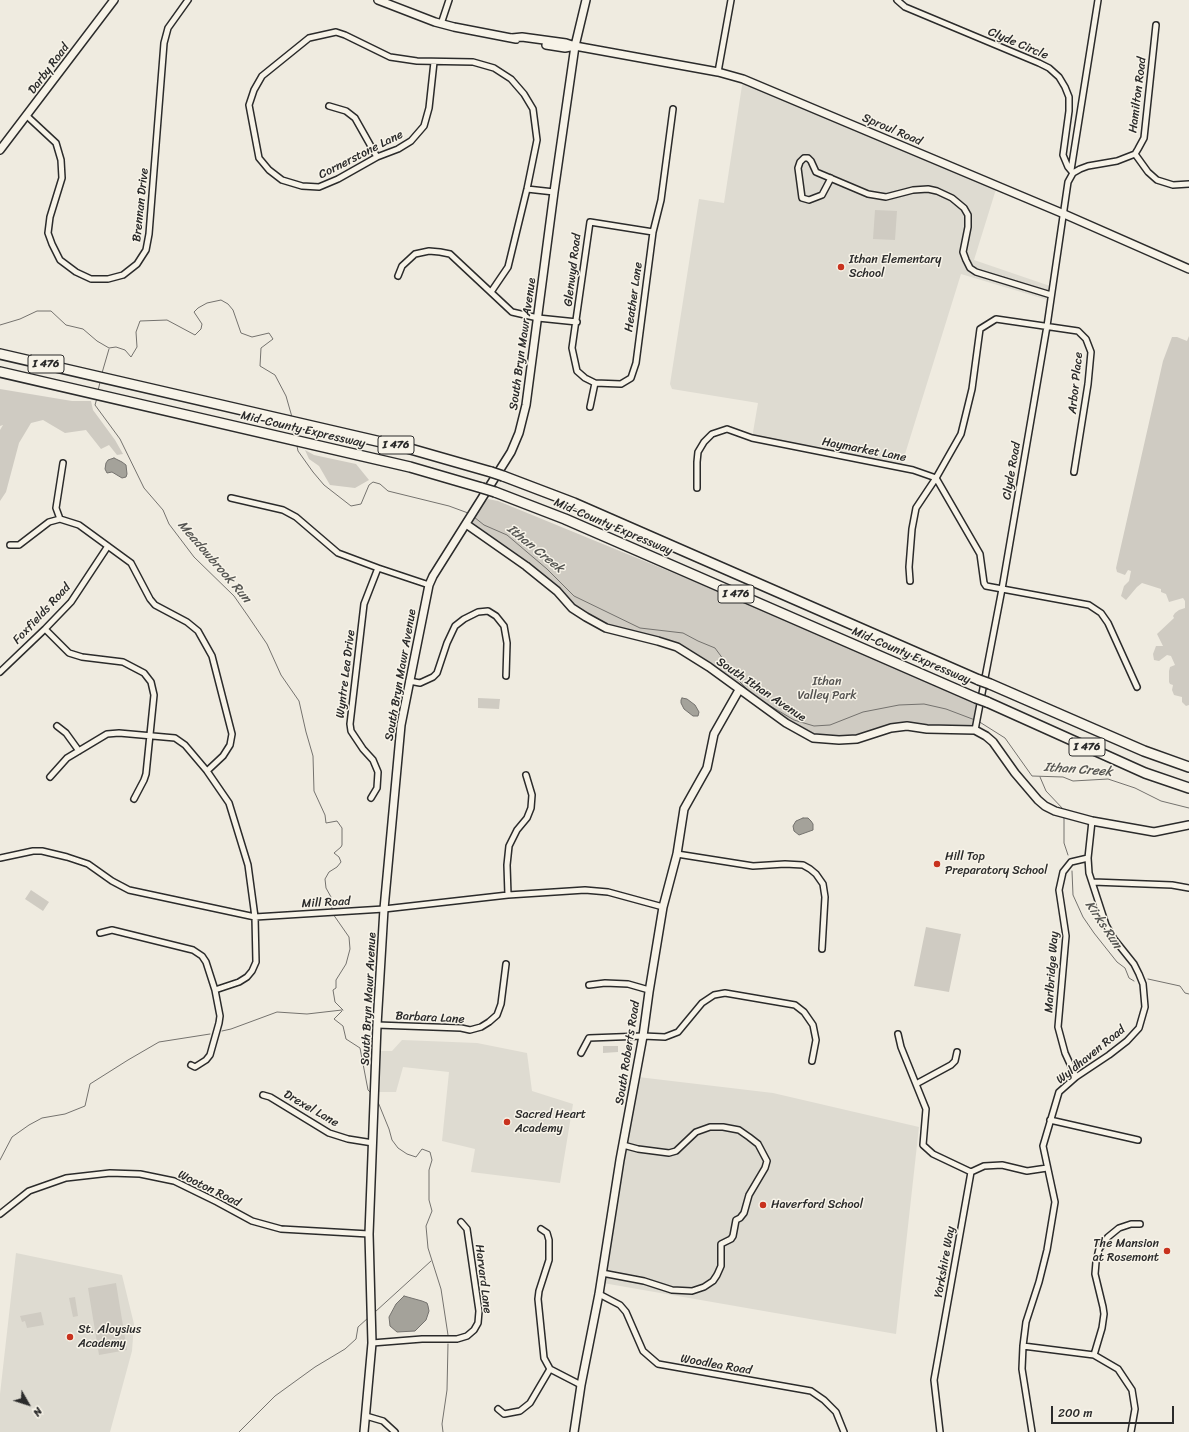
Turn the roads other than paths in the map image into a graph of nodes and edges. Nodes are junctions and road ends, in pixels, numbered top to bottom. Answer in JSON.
{"nodes":[{"id":1,"x":114,"y":0,"type":"edge"},
{"id":2,"x":188,"y":0,"type":"edge"},
{"id":3,"x":378,"y":0,"type":"edge"},
{"id":4,"x":449,"y":0,"type":"edge"},
{"id":5,"x":586,"y":0,"type":"edge"},
{"id":6,"x":732,"y":0,"type":"edge"},
{"id":7,"x":898,"y":0,"type":"edge"},
{"id":8,"x":1098,"y":0,"type":"edge"},
{"id":9,"x":441,"y":24,"type":"junction"},
{"id":10,"x":1156,"y":25,"type":"dead end"},
{"id":11,"x":575,"y":46,"type":"junction"},
{"id":12,"x":434,"y":62,"type":"junction"},
{"id":13,"x":718,"y":72,"type":"junction"},
{"id":14,"x":329,"y":106,"type":"dead end"},
{"id":15,"x":673,"y":109,"type":"dead end"},
{"id":16,"x":27,"y":116,"type":"junction"},
{"id":17,"x":0,"y":150,"type":"edge"},
{"id":18,"x":1135,"y":154,"type":"junction"},
{"id":19,"x":377,"y":157,"type":"junction"},
{"id":20,"x":1072,"y":171,"type":"junction"},
{"id":21,"x":831,"y":178,"type":"junction"},
{"id":22,"x":1189,"y":184,"type":"edge"},
{"id":23,"x":527,"y":189,"type":"junction"},
{"id":24,"x":554,"y":192,"type":"junction"},
{"id":25,"x":1064,"y":214,"type":"junction"},
{"id":26,"x":653,"y":232,"type":"junction"},
{"id":27,"x":1189,"y":269,"type":"edge"},
{"id":28,"x":398,"y":276,"type":"dead end"},
{"id":29,"x":491,"y":292,"type":"junction"},
{"id":30,"x":1051,"y":295,"type":"junction"},
{"id":31,"x":538,"y":318,"type":"junction"},
{"id":32,"x":577,"y":322,"type":"junction"},
{"id":33,"x":1046,"y":326,"type":"junction"},
{"id":34,"x":0,"y":354,"type":"edge"},
{"id":35,"x":0,"y":372,"type":"edge"},
{"id":36,"x":595,"y":383,"type":"junction"},
{"id":37,"x":590,"y":407,"type":"dead end"},
{"id":38,"x":63,"y":463,"type":"dead end"},
{"id":39,"x":1074,"y":472,"type":"dead end"},
{"id":40,"x":936,"y":478,"type":"junction"},
{"id":41,"x":697,"y":488,"type":"dead end"},
{"id":42,"x":231,"y":498,"type":"dead end"},
{"id":43,"x":60,"y":519,"type":"junction"},
{"id":44,"x":466,"y":524,"type":"junction"},
{"id":45,"x":10,"y":545,"type":"dead end"},
{"id":46,"x":108,"y":546,"type":"junction"},
{"id":47,"x":378,"y":568,"type":"junction"},
{"id":48,"x":910,"y":581,"type":"dead end"},
{"id":49,"x":428,"y":585,"type":"junction"},
{"id":50,"x":1002,"y":589,"type":"junction"},
{"id":51,"x":45,"y":629,"type":"junction"},
{"id":52,"x":0,"y":672,"type":"edge"},
{"id":53,"x":506,"y":676,"type":"dead end"},
{"id":54,"x":409,"y":681,"type":"junction"},
{"id":55,"x":1137,"y":687,"type":"dead end"},
{"id":56,"x":739,"y":690,"type":"junction"},
{"id":57,"x":56,"y":726,"type":"dead end"},
{"id":58,"x":975,"y":730,"type":"junction"},
{"id":59,"x":151,"y":736,"type":"junction"},
{"id":60,"x":79,"y":751,"type":"junction"},
{"id":61,"x":1189,"y":768,"type":"edge"},
{"id":62,"x":207,"y":771,"type":"junction"},
{"id":63,"x":526,"y":775,"type":"dead end"},
{"id":64,"x":50,"y":777,"type":"dead end"},
{"id":65,"x":1189,"y":788,"type":"edge"},
{"id":66,"x":371,"y":798,"type":"dead end"},
{"id":67,"x":134,"y":799,"type":"dead end"},
{"id":68,"x":1092,"y":821,"type":"junction"},
{"id":69,"x":1189,"y":824,"type":"edge"},
{"id":70,"x":677,"y":854,"type":"junction"},
{"id":71,"x":0,"y":858,"type":"edge"},
{"id":72,"x":1088,"y":858,"type":"junction"},
{"id":73,"x":1093,"y":882,"type":"junction"},
{"id":74,"x":1189,"y":888,"type":"edge"},
{"id":75,"x":508,"y":895,"type":"junction"},
{"id":76,"x":663,"y":907,"type":"junction"},
{"id":77,"x":384,"y":909,"type":"junction"},
{"id":78,"x":255,"y":917,"type":"junction"},
{"id":79,"x":100,"y":932,"type":"dead end"},
{"id":80,"x":822,"y":949,"type":"dead end"},
{"id":81,"x":506,"y":964,"type":"dead end"},
{"id":82,"x":589,"y":985,"type":"dead end"},
{"id":83,"x":215,"y":990,"type":"junction"},
{"id":84,"x":649,"y":990,"type":"junction"},
{"id":85,"x":377,"y":1025,"type":"junction"},
{"id":86,"x":898,"y":1034,"type":"dead end"},
{"id":87,"x":643,"y":1036,"type":"junction"},
{"id":88,"x":957,"y":1052,"type":"dead end"},
{"id":89,"x":582,"y":1054,"type":"dead end"},
{"id":90,"x":812,"y":1061,"type":"dead end"},
{"id":91,"x":191,"y":1066,"type":"dead end"},
{"id":92,"x":1076,"y":1077,"type":"junction"},
{"id":93,"x":916,"y":1084,"type":"junction"},
{"id":94,"x":263,"y":1095,"type":"dead end"},
{"id":95,"x":1050,"y":1120,"type":"junction"},
{"id":96,"x":1138,"y":1140,"type":"dead end"},
{"id":97,"x":373,"y":1143,"type":"junction"},
{"id":98,"x":623,"y":1145,"type":"junction"},
{"id":99,"x":1047,"y":1168,"type":"junction"},
{"id":100,"x":972,"y":1172,"type":"junction"},
{"id":101,"x":0,"y":1214,"type":"edge"},
{"id":102,"x":461,"y":1222,"type":"dead end"},
{"id":103,"x":1140,"y":1224,"type":"dead end"},
{"id":104,"x":542,"y":1229,"type":"dead end"},
{"id":105,"x":369,"y":1234,"type":"junction"},
{"id":106,"x":602,"y":1273,"type":"junction"},
{"id":107,"x":599,"y":1294,"type":"junction"},
{"id":108,"x":372,"y":1343,"type":"junction"},
{"id":109,"x":1023,"y":1346,"type":"junction"},
{"id":110,"x":1094,"y":1355,"type":"junction"},
{"id":111,"x":550,"y":1369,"type":"junction"},
{"id":112,"x":581,"y":1385,"type":"junction"},
{"id":113,"x":498,"y":1409,"type":"dead end"},
{"id":114,"x":366,"y":1416,"type":"junction"},
{"id":115,"x":364,"y":1432,"type":"edge"},
{"id":116,"x":395,"y":1432,"type":"edge"},
{"id":117,"x":574,"y":1432,"type":"edge"},
{"id":118,"x":844,"y":1432,"type":"edge"},
{"id":119,"x":940,"y":1432,"type":"edge"},
{"id":120,"x":1032,"y":1432,"type":"edge"},
{"id":121,"x":1131,"y":1432,"type":"edge"}],
"edges":[{"from":1,"to":16,"type":"main road","name":"Darby Road"},
{"from":2,"to":16,"type":"street","name":"Brennan Drive"},
{"from":3,"to":9,"type":"main road","name":"Sproul Road"},
{"from":4,"to":9,"type":"street"},
{"from":5,"to":11,"type":"main road","name":"South Bryn Mawr Avenue"},
{"from":6,"to":13,"type":"street"},
{"from":7,"to":20,"type":"street","name":"Clyde Circle"},
{"from":8,"to":20,"type":"street"},
{"from":9,"to":11,"type":"main road","name":"Sproul Road"},
{"from":10,"to":18,"type":"street","name":"Hamilton Road"},
{"from":11,"to":13,"type":"main road","name":"Sproul Road"},
{"from":11,"to":24,"type":"main road","name":"South Bryn Mawr Avenue"},
{"from":12,"to":19,"type":"street","name":"Cornerstone Lane"},
{"from":12,"to":19,"type":"street","name":"Cornerstone Lane"},
{"from":12,"to":23,"type":"street","name":"Cornerstone Lane"},
{"from":13,"to":25,"type":"main road","name":"Sproul Road"},
{"from":14,"to":19,"type":"street"},
{"from":15,"to":26,"type":"street","name":"Heather Lane"},
{"from":16,"to":17,"type":"main road","name":"Darby Road"},
{"from":18,"to":20,"type":"street"},
{"from":18,"to":22,"type":"street"},
{"from":20,"to":25,"type":"street"},
{"from":21,"to":21,"type":"street"},
{"from":21,"to":30,"type":"street"},
{"from":23,"to":24,"type":"street"},
{"from":23,"to":29,"type":"street","name":"Cornerstone Lane"},
{"from":24,"to":31,"type":"main road","name":"South Bryn Mawr Avenue"},
{"from":25,"to":27,"type":"main road","name":"Sproul Road"},
{"from":25,"to":30,"type":"street","name":"Clyde Road"},
{"from":26,"to":32,"type":"street","name":"Glenwyd Road"},
{"from":26,"to":36,"type":"street","name":"Heather Lane"},
{"from":28,"to":29,"type":"street","name":"Glenwyd Road"},
{"from":29,"to":31,"type":"street","name":"Glenwyd Road"},
{"from":30,"to":33,"type":"street","name":"Clyde Road"},
{"from":31,"to":32,"type":"street","name":"Glenwyd Road"},
{"from":31,"to":44,"type":"main road","name":"South Bryn Mawr Avenue"},
{"from":32,"to":36,"type":"street"},
{"from":33,"to":39,"type":"street","name":"Arbor Place"},
{"from":33,"to":40,"type":"street","name":"Arbor Place"},
{"from":33,"to":50,"type":"street","name":"Clyde Road"},
{"from":34,"to":61,"type":"highway","name":"Mid-County Expressway","number":"I 476","bridge":true},
{"from":35,"to":65,"type":"highway","name":"Mid-County Expressway","number":"I 476","bridge":true},
{"from":36,"to":37,"type":"street"},
{"from":38,"to":43,"type":"street"},
{"from":40,"to":41,"type":"street","name":"Haymarket Lane"},
{"from":40,"to":48,"type":"street"},
{"from":40,"to":50,"type":"street"},
{"from":42,"to":47,"type":"street"},
{"from":43,"to":45,"type":"street"},
{"from":43,"to":46,"type":"street"},
{"from":44,"to":49,"type":"main road","name":"South Bryn Mawr Avenue"},
{"from":44,"to":56,"type":"main road","name":"South Ithan Avenue"},
{"from":46,"to":51,"type":"street","name":"Foxfields Road"},
{"from":46,"to":62,"type":"street"},
{"from":47,"to":49,"type":"street"},
{"from":47,"to":66,"type":"street","name":"Wyntre Lea Drive"},
{"from":49,"to":54,"type":"main road","name":"South Bryn Mawr Avenue"},
{"from":50,"to":55,"type":"street"},
{"from":50,"to":58,"type":"street","name":"Clyde Road"},
{"from":51,"to":52,"type":"street","name":"Foxfields Road"},
{"from":51,"to":59,"type":"street"},
{"from":53,"to":54,"type":"street"},
{"from":54,"to":77,"type":"main road","name":"South Bryn Mawr Avenue"},
{"from":56,"to":58,"type":"main road","name":"South Ithan Avenue"},
{"from":56,"to":70,"type":"main road","name":"South Roberts Road"},
{"from":57,"to":60,"type":"street"},
{"from":58,"to":68,"type":"main road"},
{"from":59,"to":60,"type":"street"},
{"from":59,"to":62,"type":"street"},
{"from":59,"to":67,"type":"street"},
{"from":60,"to":64,"type":"street"},
{"from":62,"to":78,"type":"street"},
{"from":63,"to":75,"type":"street"},
{"from":68,"to":69,"type":"main road"},
{"from":68,"to":72,"type":"street","name":"Wyldhaven Road"},
{"from":70,"to":76,"type":"main road","name":"South Roberts Road"},
{"from":70,"to":80,"type":"street"},
{"from":71,"to":78,"type":"street","name":"Mill Road"},
{"from":72,"to":73,"type":"street","name":"Wyldhaven Road"},
{"from":72,"to":92,"type":"street","name":"Marlbridge Way"},
{"from":73,"to":74,"type":"street"},
{"from":73,"to":92,"type":"street","name":"Wyldhaven Road"},
{"from":75,"to":76,"type":"street","name":"Mill Road"},
{"from":75,"to":77,"type":"street","name":"Mill Road"},
{"from":76,"to":84,"type":"main road","name":"South Roberts Road"},
{"from":77,"to":78,"type":"street","name":"Mill Road"},
{"from":77,"to":85,"type":"main road","name":"South Bryn Mawr Avenue"},
{"from":78,"to":83,"type":"street"},
{"from":79,"to":83,"type":"street"},
{"from":81,"to":85,"type":"street","name":"Barbara Lane"},
{"from":82,"to":84,"type":"street"},
{"from":83,"to":91,"type":"street"},
{"from":84,"to":87,"type":"main road","name":"South Roberts Road"},
{"from":85,"to":97,"type":"main road","name":"South Bryn Mawr Avenue"},
{"from":86,"to":93,"type":"street"},
{"from":87,"to":89,"type":"street"},
{"from":87,"to":90,"type":"street"},
{"from":87,"to":98,"type":"main road","name":"South Roberts Road"},
{"from":88,"to":93,"type":"street"},
{"from":92,"to":95,"type":"street","name":"Wyldhaven Road"},
{"from":93,"to":100,"type":"street"},
{"from":94,"to":97,"type":"street","name":"Drexel Lane"},
{"from":95,"to":96,"type":"street"},
{"from":95,"to":99,"type":"street","name":"Wyldhaven Road"},
{"from":97,"to":105,"type":"main road","name":"South Bryn Mawr Avenue"},
{"from":98,"to":106,"type":"main road","name":"South Roberts Road"},
{"from":98,"to":106,"type":"street"},
{"from":99,"to":100,"type":"street"},
{"from":99,"to":109,"type":"street","name":"Wyldhaven Road"},
{"from":100,"to":119,"type":"street","name":"Yorkshire Way"},
{"from":101,"to":105,"type":"street","name":"Wooton Road"},
{"from":102,"to":108,"type":"street","name":"Harvard Lane"},
{"from":103,"to":110,"type":"street"},
{"from":104,"to":111,"type":"street"},
{"from":105,"to":108,"type":"main road","name":"South Bryn Mawr Avenue"},
{"from":106,"to":107,"type":"main road","name":"South Roberts Road"},
{"from":107,"to":112,"type":"main road","name":"South Roberts Road"},
{"from":107,"to":118,"type":"street","name":"Woodlea Road"},
{"from":108,"to":114,"type":"main road","name":"South Bryn Mawr Avenue"},
{"from":109,"to":110,"type":"street"},
{"from":109,"to":120,"type":"street","name":"Wyldhaven Road"},
{"from":110,"to":121,"type":"street"},
{"from":111,"to":112,"type":"street"},
{"from":111,"to":113,"type":"street"},
{"from":112,"to":117,"type":"main road","name":"South Roberts Road"},
{"from":114,"to":115,"type":"main road","name":"South Bryn Mawr Avenue"},
{"from":114,"to":116,"type":"street"}]}
